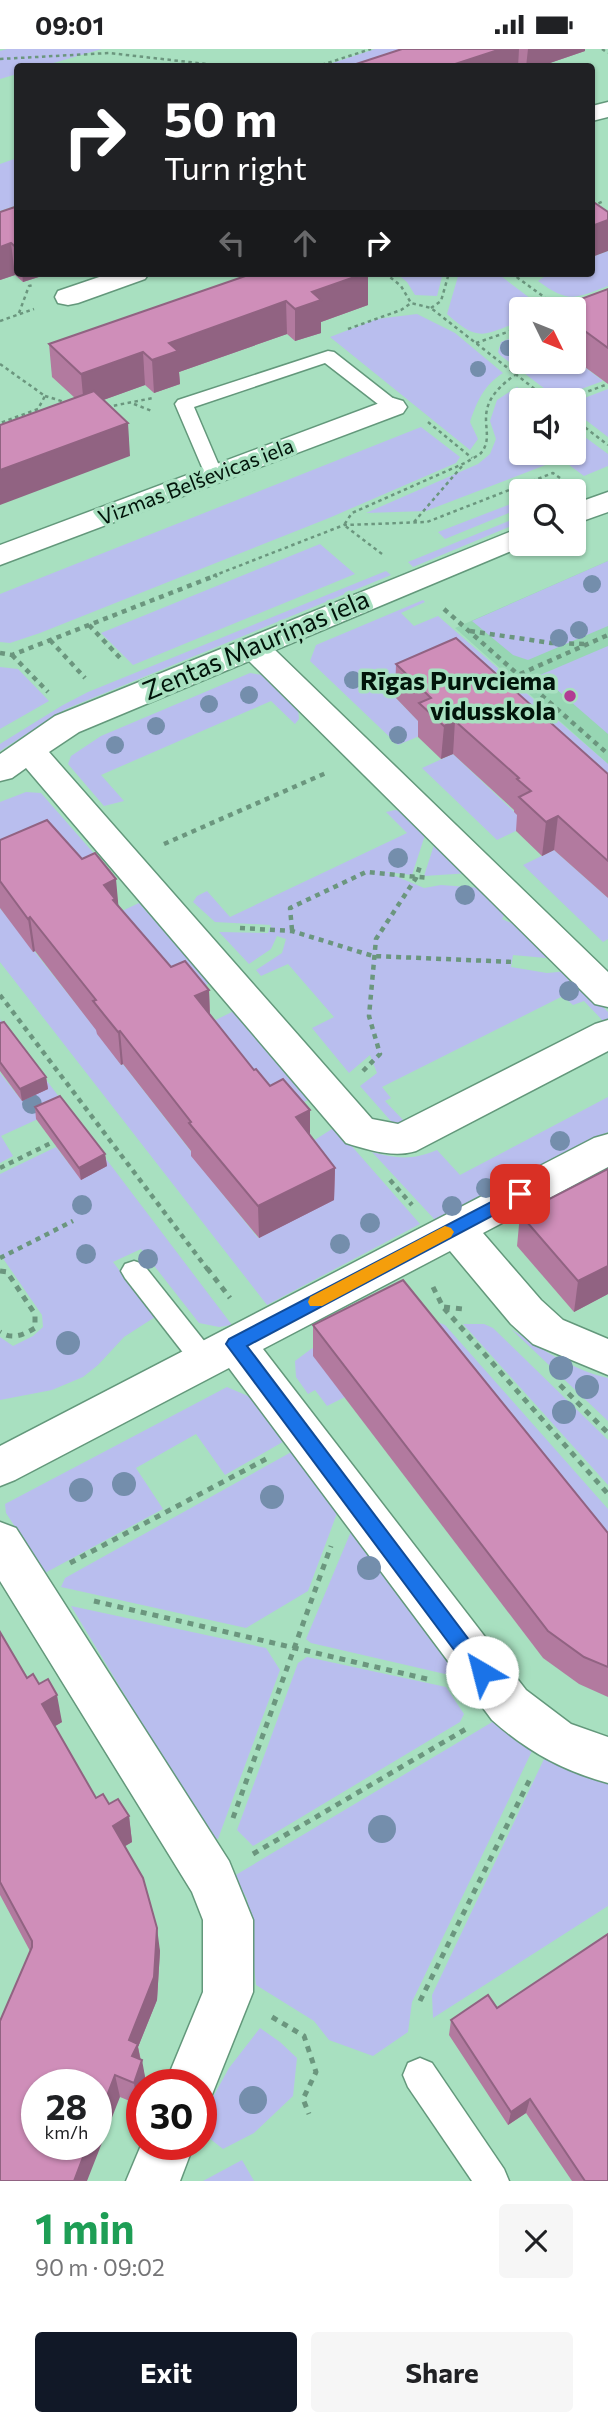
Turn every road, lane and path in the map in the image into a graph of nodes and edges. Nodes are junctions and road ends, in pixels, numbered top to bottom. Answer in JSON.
{"nodes":[{"id":1,"x":371,"y":49,"type":"edge"},
{"id":2,"x":602,"y":49,"type":"edge"},
{"id":3,"x":608,"y":53,"type":"edge"},
{"id":4,"x":0,"y":59,"type":"edge"},
{"id":5,"x":198,"y":63,"type":"edge"},
{"id":6,"x":328,"y":63,"type":"edge"},
{"id":7,"x":604,"y":201,"type":"dead end"},
{"id":8,"x":595,"y":205,"type":"edge"},
{"id":9,"x":125,"y":277,"type":"edge"},
{"id":10,"x":390,"y":277,"type":"edge"},
{"id":11,"x":448,"y":277,"type":"edge"},
{"id":12,"x":517,"y":277,"type":"edge"},
{"id":13,"x":68,"y":297,"type":"dead end"},
{"id":14,"x":544,"y":297,"type":"edge"},
{"id":15,"x":411,"y":303,"type":"junction"},
{"id":16,"x":431,"y":308,"type":"junction"},
{"id":17,"x":509,"y":331,"type":"edge"},
{"id":18,"x":475,"y":343,"type":"junction"},
{"id":19,"x":328,"y":356,"type":"junction"},
{"id":20,"x":0,"y":364,"type":"edge"},
{"id":21,"x":509,"y":370,"type":"edge"},
{"id":22,"x":515,"y":375,"type":"joint"},
{"id":23,"x":608,"y":384,"type":"edge"},
{"id":24,"x":532,"y":388,"type":"edge"},
{"id":25,"x":586,"y":392,"type":"edge"},
{"id":26,"x":393,"y":407,"type":"junction"},
{"id":27,"x":0,"y":423,"type":"edge"},
{"id":28,"x":586,"y":428,"type":"edge"},
{"id":29,"x":608,"y":445,"type":"edge"},
{"id":30,"x":472,"y":458,"type":"junction"},
{"id":31,"x":467,"y":462,"type":"junction"},
{"id":32,"x":214,"y":475,"type":"junction"},
{"id":33,"x":538,"y":479,"type":"edge"},
{"id":34,"x":561,"y":479,"type":"edge"},
{"id":35,"x":509,"y":490,"type":"edge"},
{"id":36,"x":608,"y":501,"type":"edge"},
{"id":37,"x":586,"y":510,"type":"edge"},
{"id":38,"x":413,"y":523,"type":"junction"},
{"id":39,"x":344,"y":525,"type":"junction"},
{"id":40,"x":509,"y":541,"type":"edge"},
{"id":41,"x":0,"y":556,"type":"edge"},
{"id":42,"x":411,"y":581,"type":"junction"},
{"id":43,"x":89,"y":625,"type":"junction"},
{"id":44,"x":469,"y":631,"type":"junction"},
{"id":45,"x":608,"y":635,"type":"edge"},
{"id":46,"x":50,"y":640,"type":"junction"},
{"id":47,"x":587,"y":644,"type":"junction"},
{"id":48,"x":253,"y":646,"type":"junction"},
{"id":49,"x":0,"y":653,"type":"edge"},
{"id":50,"x":12,"y":655,"type":"junction"},
{"id":51,"x":123,"y":661,"type":"dead end"},
{"id":52,"x":520,"y":674,"type":"junction"},
{"id":53,"x":93,"y":687,"type":"dead end"},
{"id":54,"x":57,"y":702,"type":"dead end"},
{"id":55,"x":608,"y":754,"type":"edge"},
{"id":56,"x":365,"y":756,"type":"junction"},
{"id":57,"x":14,"y":760,"type":"edge"},
{"id":58,"x":433,"y":822,"type":"junction"},
{"id":59,"x":127,"y":860,"type":"junction"},
{"id":60,"x":489,"y":877,"type":"junction"},
{"id":61,"x":416,"y":878,"type":"junction"},
{"id":62,"x":183,"y":925,"type":"junction"},
{"id":63,"x":292,"y":931,"type":"junction"},
{"id":64,"x":373,"y":956,"type":"junction"},
{"id":65,"x":577,"y":964,"type":"junction"},
{"id":66,"x":608,"y":993,"type":"edge"},
{"id":67,"x":0,"y":995,"type":"edge"},
{"id":68,"x":608,"y":1034,"type":"edge"},
{"id":69,"x":325,"y":1090,"type":"junction"},
{"id":70,"x":53,"y":1142,"type":"edge"},
{"id":71,"x":608,"y":1149,"type":"edge"},
{"id":72,"x":0,"y":1168,"type":"edge"},
{"id":73,"x":388,"y":1177,"type":"dead end"},
{"id":74,"x":73,"y":1221,"type":"dead end"},
{"id":75,"x":447,"y":1231,"type":"junction"},
{"id":76,"x":399,"y":1257,"type":"junction"},
{"id":77,"x":0,"y":1258,"type":"edge"},
{"id":78,"x":0,"y":1271,"type":"edge"},
{"id":79,"x":134,"y":1271,"type":"dead end"},
{"id":80,"x":0,"y":1332,"type":"edge"},
{"id":81,"x":225,"y":1337,"type":"junction"},
{"id":82,"x":608,"y":1358,"type":"edge"},
{"id":83,"x":305,"y":1438,"type":"junction"},
{"id":84,"x":0,"y":1467,"type":"edge"},
{"id":85,"x":608,"y":1494,"type":"edge"},
{"id":86,"x":350,"y":1498,"type":"junction"},
{"id":87,"x":0,"y":1542,"type":"edge"},
{"id":88,"x":28,"y":1586,"type":"junction"},
{"id":89,"x":293,"y":1646,"type":"junction"},
{"id":90,"x":434,"y":1680,"type":"dead end"},
{"id":91,"x":509,"y":1705,"type":"junction"},
{"id":92,"x":549,"y":1739,"type":"junction"},
{"id":93,"x":608,"y":1760,"type":"edge"},
{"id":94,"x":212,"y":1878,"type":"junction"},
{"id":95,"x":228,"y":1992,"type":"junction"},
{"id":96,"x":420,"y":2001,"type":"dead end"},
{"id":97,"x":197,"y":2069,"type":"edge"},
{"id":98,"x":420,"y":2075,"type":"dead end"},
{"id":99,"x":309,"y":2115,"type":"dead end"},
{"id":100,"x":162,"y":2160,"type":"edge"},
{"id":101,"x":153,"y":2181,"type":"edge"},
{"id":102,"x":492,"y":2181,"type":"edge"}],
"edges":[{"from":1,"to":6,"type":"path"},
{"from":2,"to":3,"type":"path"},
{"from":4,"to":5,"type":"path"},
{"from":7,"to":8,"type":"path"},
{"from":9,"to":13,"type":"street"},
{"from":10,"to":15,"type":"path"},
{"from":11,"to":16,"type":"path"},
{"from":12,"to":14,"type":"path"},
{"from":15,"to":16,"type":"path"},
{"from":15,"to":19,"type":"path"},
{"from":16,"to":18,"type":"path"},
{"from":17,"to":18,"type":"path"},
{"from":18,"to":21,"type":"path"},
{"from":19,"to":26,"type":"lane"},
{"from":19,"to":32,"type":"lane"},
{"from":20,"to":27,"type":"path"},
{"from":22,"to":24,"type":"path"},
{"from":22,"to":30,"type":"path"},
{"from":23,"to":25,"type":"path"},
{"from":26,"to":30,"type":"path"},
{"from":26,"to":32,"type":"street","name":"Vizmas Belševicas iela"},
{"from":28,"to":29,"type":"path"},
{"from":30,"to":31,"type":"path"},
{"from":31,"to":38,"type":"path"},
{"from":31,"to":39,"type":"path"},
{"from":32,"to":41,"type":"street","name":"Vizmas Belševicas iela"},
{"from":33,"to":34,"type":"path"},
{"from":35,"to":38,"type":"path"},
{"from":36,"to":37,"type":"street"},
{"from":38,"to":39,"type":"path"},
{"from":39,"to":42,"type":"path"},
{"from":39,"to":43,"type":"path"},
{"from":40,"to":42,"type":"street","name":"Zentas Mauriņas iela"},
{"from":42,"to":44,"type":"path"},
{"from":42,"to":48,"type":"street","name":"Zentas Mauriņas iela"},
{"from":43,"to":46,"type":"path"},
{"from":43,"to":51,"type":"path"},
{"from":44,"to":47,"type":"path"},
{"from":44,"to":52,"type":"path"},
{"from":45,"to":47,"type":"path"},
{"from":46,"to":50,"type":"path"},
{"from":46,"to":53,"type":"path"},
{"from":47,"to":52,"type":"path"},
{"from":48,"to":56,"type":"street"},
{"from":48,"to":57,"type":"street","name":"Zentas Mauriņas iela"},
{"from":49,"to":50,"type":"path"},
{"from":50,"to":54,"type":"path"},
{"from":52,"to":55,"type":"path"},
{"from":56,"to":58,"type":"street"},
{"from":56,"to":59,"type":"path"},
{"from":57,"to":59,"type":"street"},
{"from":58,"to":60,"type":"street"},
{"from":58,"to":61,"type":"path"},
{"from":59,"to":62,"type":"street"},
{"from":60,"to":61,"type":"path"},
{"from":60,"to":65,"type":"street"},
{"from":61,"to":63,"type":"path"},
{"from":61,"to":64,"type":"path"},
{"from":62,"to":63,"type":"path"},
{"from":62,"to":69,"type":"street"},
{"from":63,"to":64,"type":"path"},
{"from":64,"to":65,"type":"path"},
{"from":64,"to":69,"type":"path"},
{"from":65,"to":66,"type":"street"},
{"from":67,"to":81,"type":"path"},
{"from":68,"to":69,"type":"street"},
{"from":70,"to":72,"type":"path"},
{"from":71,"to":75,"type":"street"},
{"from":73,"to":75,"type":"path"},
{"from":74,"to":77,"type":"path"},
{"from":75,"to":76,"type":"street"},
{"from":75,"to":82,"type":"street"},
{"from":76,"to":81,"type":"street"},
{"from":76,"to":85,"type":"path"},
{"from":78,"to":80,"type":"path"},
{"from":79,"to":81,"type":"lane"},
{"from":81,"to":83,"type":"street"},
{"from":81,"to":84,"type":"street"},
{"from":83,"to":86,"type":"street"},
{"from":83,"to":88,"type":"path"},
{"from":86,"to":89,"type":"path"},
{"from":86,"to":91,"type":"street"},
{"from":87,"to":88,"type":"street"},
{"from":88,"to":89,"type":"path"},
{"from":88,"to":94,"type":"street"},
{"from":89,"to":90,"type":"path"},
{"from":89,"to":94,"type":"path"},
{"from":91,"to":92,"type":"street"},
{"from":91,"to":94,"type":"path"},
{"from":92,"to":93,"type":"street"},
{"from":92,"to":96,"type":"path"},
{"from":94,"to":95,"type":"street"},
{"from":95,"to":97,"type":"street"},
{"from":95,"to":99,"type":"path"},
{"from":98,"to":102,"type":"lane"},
{"from":100,"to":101,"type":"street"}]}
